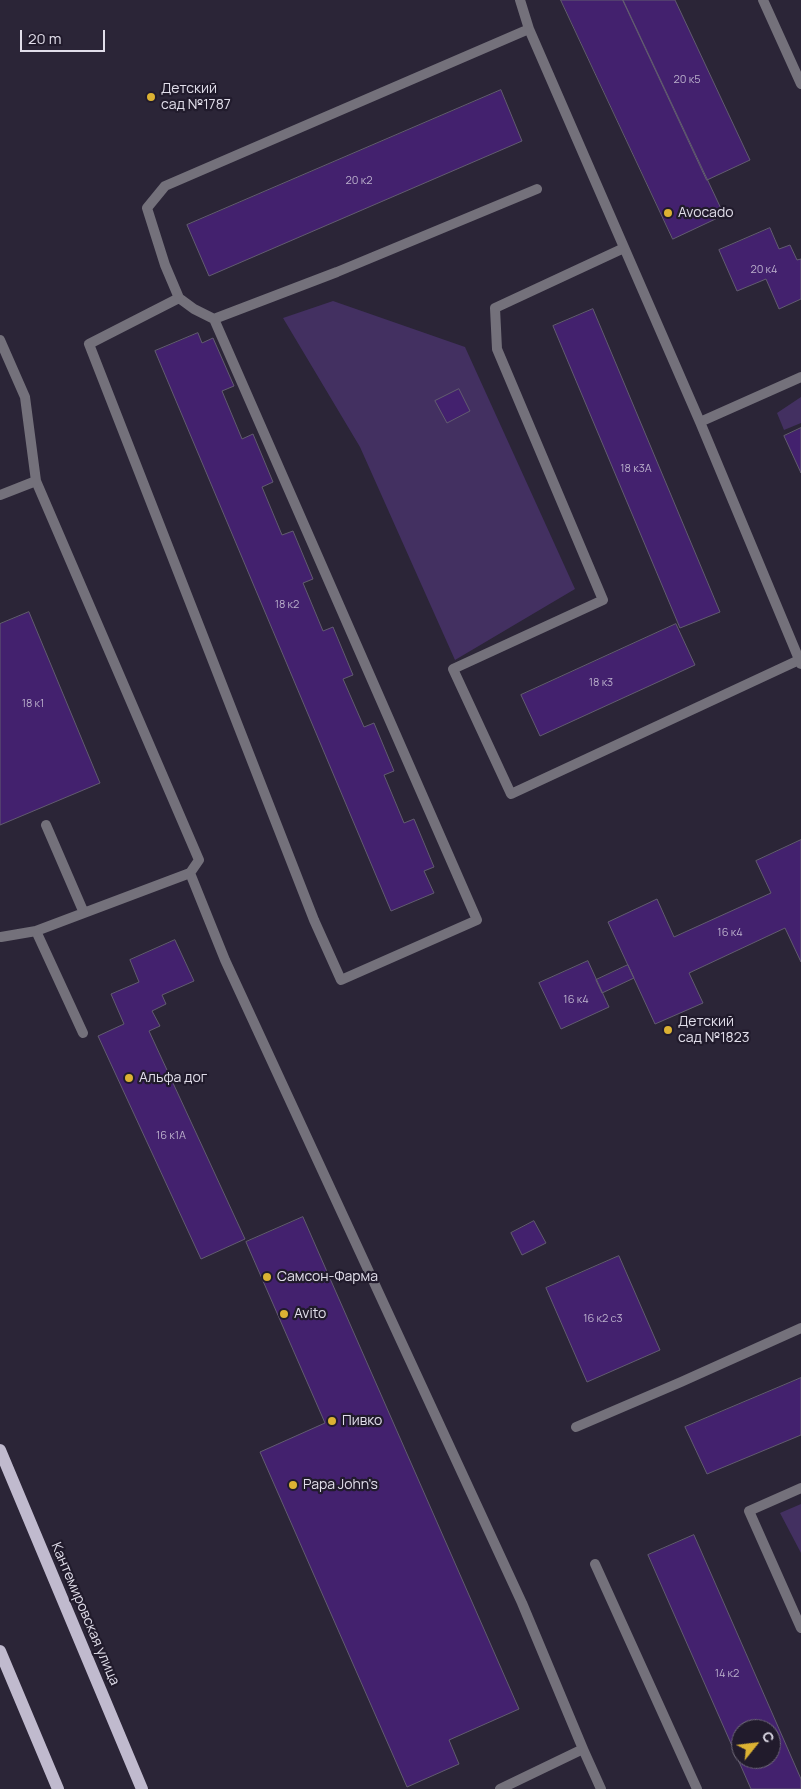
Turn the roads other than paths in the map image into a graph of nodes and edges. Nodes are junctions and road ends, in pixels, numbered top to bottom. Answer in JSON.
{"nodes":[{"id":1,"x":520,"y":0,"type":"edge"},
{"id":2,"x":763,"y":0,"type":"edge"},
{"id":3,"x":529,"y":29,"type":"junction"},
{"id":4,"x":801,"y":84,"type":"edge"},
{"id":5,"x":536,"y":189,"type":"dead end"},
{"id":6,"x":624,"y":248,"type":"junction"},
{"id":7,"x":179,"y":298,"type":"junction"},
{"id":8,"x":214,"y":319,"type":"junction"},
{"id":9,"x":0,"y":340,"type":"edge"},
{"id":10,"x":801,"y":376,"type":"edge"},
{"id":11,"x":700,"y":422,"type":"junction"},
{"id":12,"x":36,"y":480,"type":"junction"},
{"id":13,"x":0,"y":495,"type":"edge"},
{"id":14,"x":800,"y":662,"type":"edge"},
{"id":15,"x":46,"y":825,"type":"dead end"},
{"id":16,"x":190,"y":873,"type":"junction"},
{"id":17,"x":84,"y":913,"type":"junction"},
{"id":18,"x":36,"y":931,"type":"junction"},
{"id":19,"x":1,"y":937,"type":"edge"},
{"id":20,"x":83,"y":1033,"type":"dead end"},
{"id":21,"x":801,"y":1328,"type":"edge"},
{"id":22,"x":576,"y":1427,"type":"dead end"},
{"id":23,"x":0,"y":1450,"type":"edge"},
{"id":24,"x":801,"y":1488,"type":"edge"},
{"id":25,"x":595,"y":1564,"type":"dead end"},
{"id":26,"x":801,"y":1628,"type":"edge"},
{"id":27,"x":0,"y":1651,"type":"edge"},
{"id":28,"x":583,"y":1749,"type":"junction"},
{"id":29,"x":58,"y":1789,"type":"edge"},
{"id":30,"x":142,"y":1789,"type":"edge"},
{"id":31,"x":500,"y":1789,"type":"edge"},
{"id":32,"x":601,"y":1789,"type":"edge"},
{"id":33,"x":697,"y":1789,"type":"edge"}],
"edges":[{"from":1,"to":3,"type":"lane"},
{"from":2,"to":4,"type":"lane"},
{"from":3,"to":6,"type":"lane"},
{"from":3,"to":7,"type":"lane"},
{"from":5,"to":8,"type":"lane"},
{"from":6,"to":11,"type":"lane"},
{"from":6,"to":14,"type":"lane"},
{"from":7,"to":8,"type":"lane"},
{"from":7,"to":8,"type":"lane"},
{"from":9,"to":12,"type":"lane"},
{"from":10,"to":11,"type":"lane"},
{"from":11,"to":14,"type":"lane"},
{"from":12,"to":13,"type":"lane"},
{"from":12,"to":16,"type":"lane"},
{"from":15,"to":17,"type":"lane"},
{"from":16,"to":17,"type":"lane"},
{"from":16,"to":28,"type":"lane"},
{"from":17,"to":18,"type":"lane"},
{"from":18,"to":19,"type":"lane"},
{"from":18,"to":20,"type":"lane"},
{"from":21,"to":22,"type":"lane"},
{"from":23,"to":30,"type":"main road","name":"Кантемировская улица"},
{"from":24,"to":26,"type":"lane"},
{"from":25,"to":33,"type":"lane"},
{"from":27,"to":29,"type":"main road"},
{"from":28,"to":31,"type":"lane"},
{"from":28,"to":32,"type":"lane"}]}
